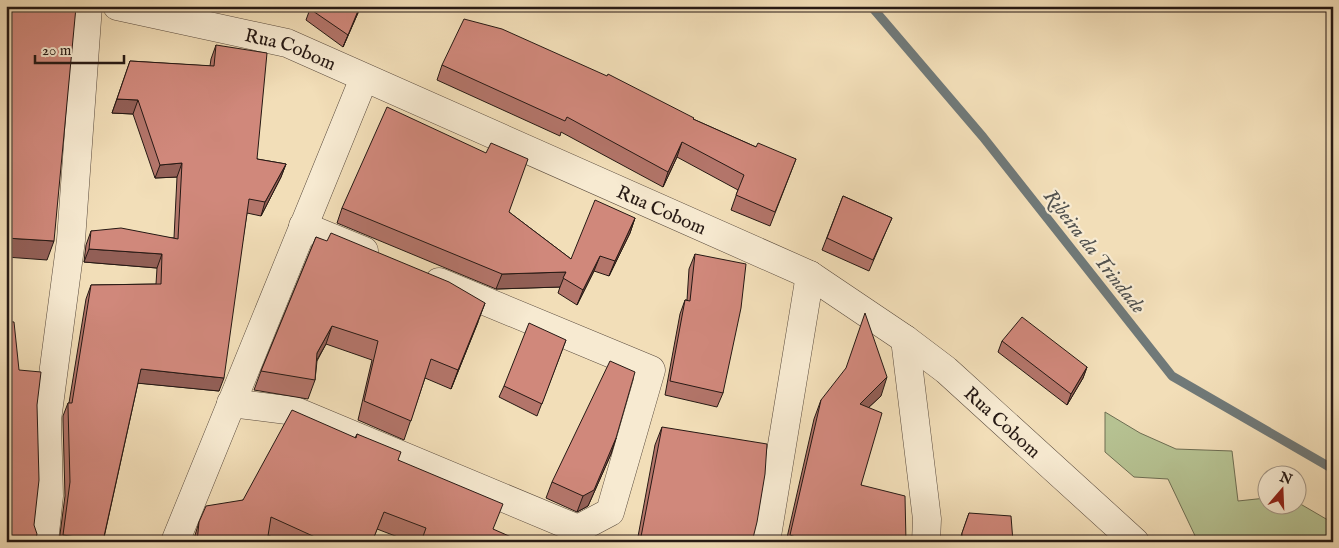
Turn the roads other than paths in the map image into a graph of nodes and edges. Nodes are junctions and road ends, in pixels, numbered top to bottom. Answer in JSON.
{"nodes":[{"id":1,"x":88,"y":6,"type":"edge"},
{"id":2,"x":117,"y":6,"type":"edge"},
{"id":3,"x":364,"y":78,"type":"junction"},
{"id":4,"x":303,"y":226,"type":"junction"},
{"id":5,"x":386,"y":260,"type":"edge"},
{"id":6,"x":413,"y":272,"type":"edge"},
{"id":7,"x":810,"y":275,"type":"junction"},
{"id":8,"x":905,"y":339,"type":"junction"},
{"id":9,"x":231,"y":402,"type":"junction"},
{"id":10,"x":590,"y":532,"type":"edge"},
{"id":11,"x":44,"y":542,"type":"edge"},
{"id":12,"x":174,"y":542,"type":"edge"},
{"id":13,"x":766,"y":542,"type":"edge"},
{"id":14,"x":926,"y":542,"type":"edge"},
{"id":15,"x":1135,"y":542,"type":"edge"}],
"edges":[{"from":1,"to":11,"type":"street"},
{"from":2,"to":3,"type":"street","name":"Rua Cobom"},
{"from":3,"to":4,"type":"street"},
{"from":3,"to":7,"type":"street","name":"Rua Cobom"},
{"from":4,"to":5,"type":"street"},
{"from":4,"to":9,"type":"street"},
{"from":6,"to":10,"type":"street"},
{"from":7,"to":8,"type":"street","name":"Rua Cobom"},
{"from":7,"to":13,"type":"street"},
{"from":8,"to":14,"type":"street"},
{"from":8,"to":15,"type":"street","name":"Rua Cobom"},
{"from":9,"to":10,"type":"street"},
{"from":9,"to":12,"type":"street"}]}
